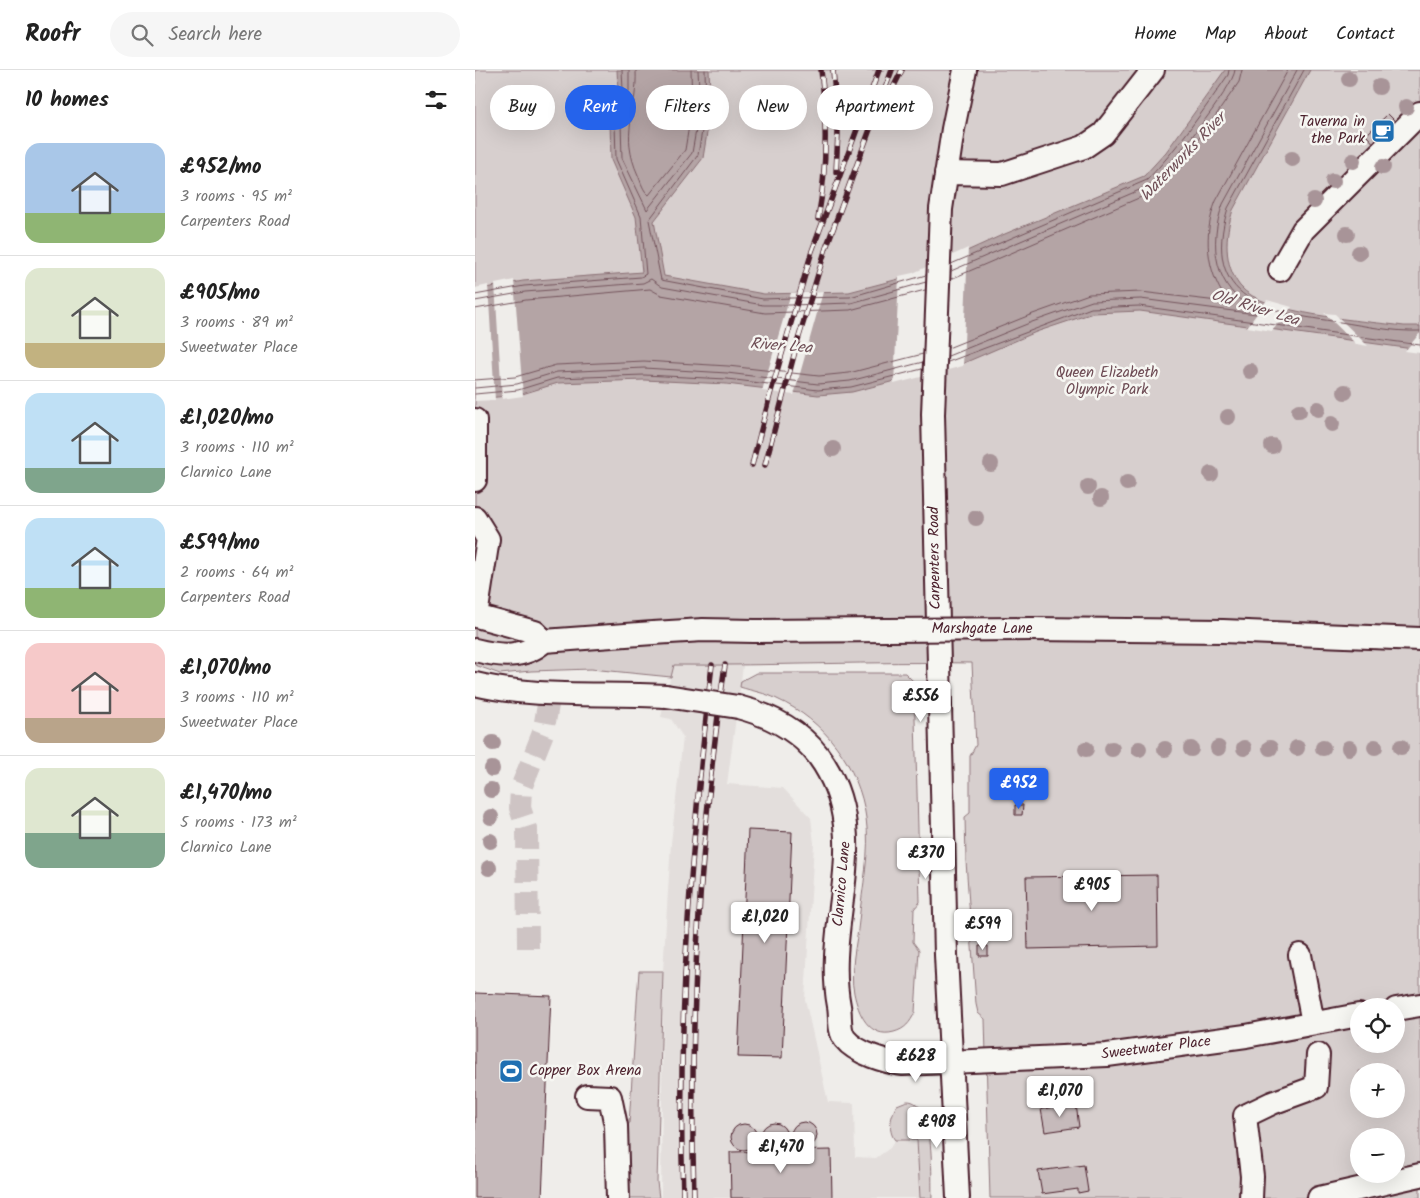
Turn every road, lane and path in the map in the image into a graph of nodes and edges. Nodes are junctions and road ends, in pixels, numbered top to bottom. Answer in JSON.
{"nodes":[{"id":1,"x":965,"y":70,"type":"edge"},
{"id":2,"x":1153,"y":70,"type":"edge"},
{"id":3,"x":1420,"y":113,"type":"edge"},
{"id":4,"x":946,"y":173,"type":"junction"},
{"id":5,"x":1279,"y":270,"type":"dead end"},
{"id":6,"x":475,"y":420,"type":"edge"},
{"id":7,"x":476,"y":432,"type":"edge"},
{"id":8,"x":475,"y":480,"type":"edge"},
{"id":9,"x":475,"y":518,"type":"edge"},
{"id":10,"x":476,"y":616,"type":"edge"},
{"id":11,"x":1420,"y":639,"type":"edge"},
{"id":12,"x":544,"y":641,"type":"junction"},
{"id":13,"x":475,"y":650,"type":"edge"},
{"id":14,"x":475,"y":684,"type":"edge"},
{"id":15,"x":1300,"y":955,"type":"dead end"},
{"id":16,"x":1420,"y":1005,"type":"edge"},
{"id":17,"x":1405,"y":1008,"type":"edge"},
{"id":18,"x":1350,"y":1017,"type":"edge"},
{"id":19,"x":1313,"y":1023,"type":"junction"},
{"id":20,"x":1318,"y":1055,"type":"dead end"},
{"id":21,"x":952,"y":1063,"type":"junction"},
{"id":22,"x":587,"y":1096,"type":"dead end"},
{"id":23,"x":1420,"y":1175,"type":"edge"},
{"id":24,"x":617,"y":1198,"type":"edge"},
{"id":25,"x":958,"y":1198,"type":"edge"},
{"id":26,"x":1251,"y":1198,"type":"edge"},
{"id":27,"x":1319,"y":1198,"type":"edge"}],
"edges":[{"from":1,"to":4,"type":"street","name":"Carpenters Road"},
{"from":2,"to":4,"type":"street"},
{"from":3,"to":5,"type":"street"},
{"from":4,"to":21,"type":"street","name":"Carpenters Road"},
{"from":6,"to":7,"type":"street"},
{"from":7,"to":8,"type":"street"},
{"from":9,"to":10,"type":"street"},
{"from":10,"to":12,"type":"street"},
{"from":11,"to":12,"type":"street","name":"Marshgate Lane","bridge":true},
{"from":12,"to":13,"type":"street","name":"Marshgate Lane"},
{"from":14,"to":21,"type":"street","name":"Clarnico Lane","bridge":true},
{"from":15,"to":19,"type":"street"},
{"from":16,"to":17,"type":"street"},
{"from":18,"to":19,"type":"street","name":"Sweetwater Place"},
{"from":19,"to":21,"type":"street","name":"Sweetwater Place"},
{"from":20,"to":26,"type":"street"},
{"from":21,"to":25,"type":"street","name":"Carpenters Road"},
{"from":22,"to":24,"type":"street"},
{"from":23,"to":27,"type":"street"}]}
